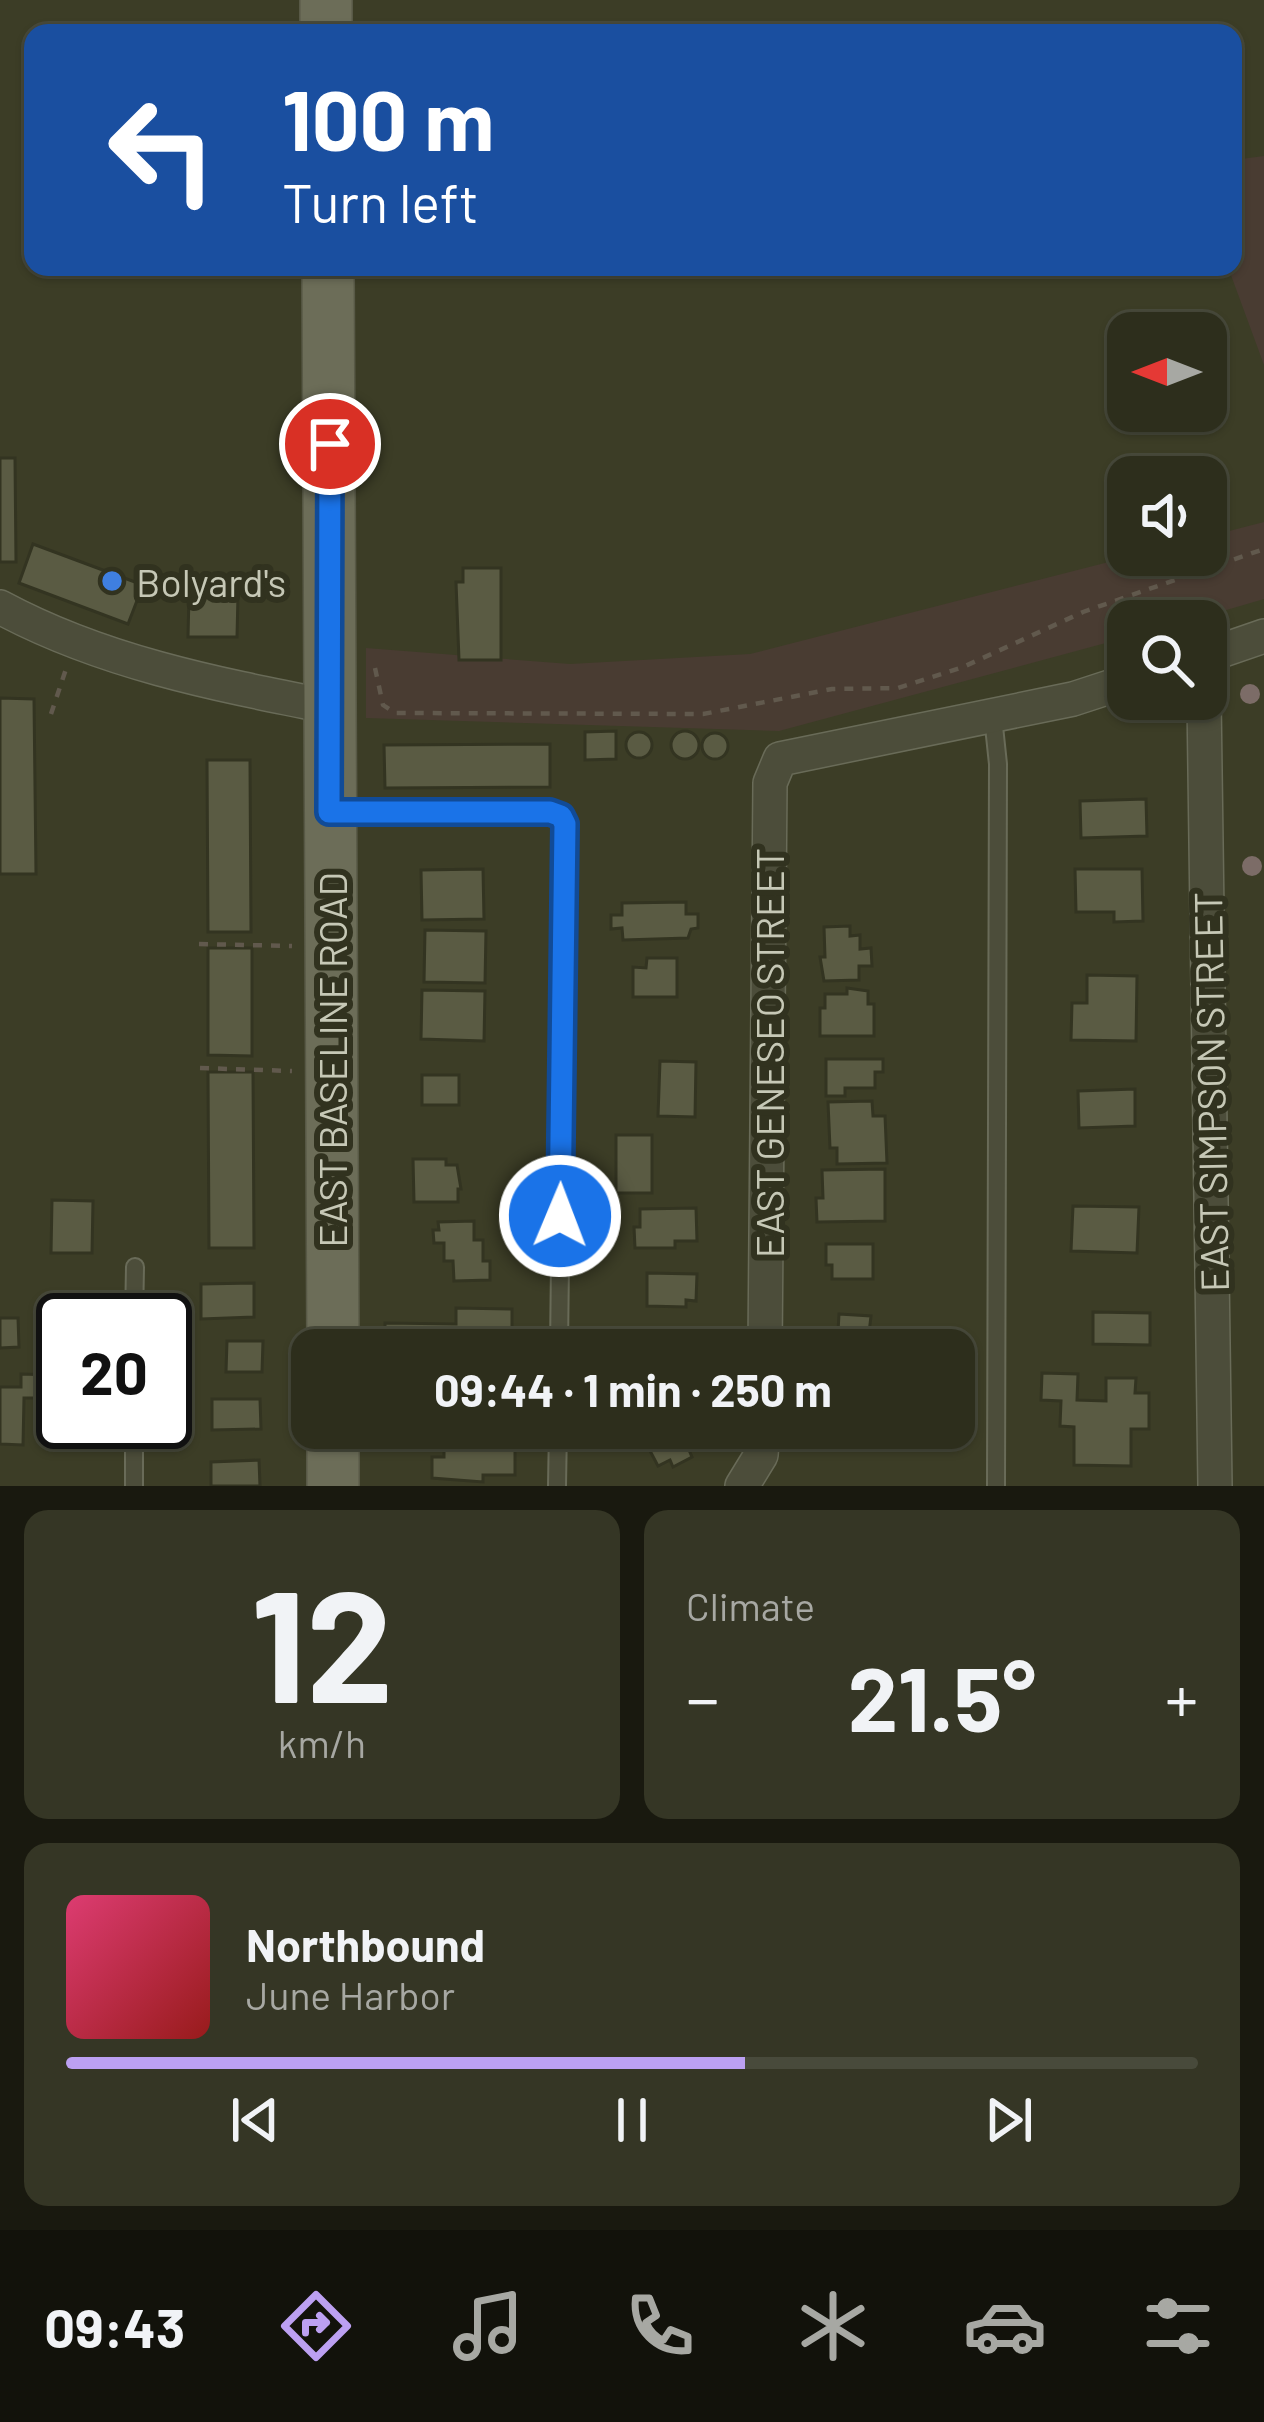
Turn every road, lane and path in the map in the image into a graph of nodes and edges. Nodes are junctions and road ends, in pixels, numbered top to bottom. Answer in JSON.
{"nodes":[{"id":1,"x":328,"y":276,"type":"edge"},
{"id":2,"x":1264,"y":549,"type":"edge"},
{"id":3,"x":0,"y":607,"type":"edge"},
{"id":4,"x":1264,"y":636,"type":"edge"},
{"id":5,"x":1227,"y":649,"type":"edge"},
{"id":6,"x":375,"y":668,"type":"dead end"},
{"id":7,"x":66,"y":669,"type":"dead end"},
{"id":8,"x":1107,"y":688,"type":"edge"},
{"id":9,"x":327,"y":706,"type":"junction"},
{"id":10,"x":52,"y":714,"type":"dead end"},
{"id":11,"x":993,"y":717,"type":"junction"},
{"id":12,"x":1204,"y":720,"type":"edge"},
{"id":13,"x":329,"y":812,"type":"junction"},
{"id":14,"x":199,"y":944,"type":"dead end"},
{"id":15,"x":292,"y":946,"type":"dead end"},
{"id":16,"x":200,"y":1068,"type":"dead end"},
{"id":17,"x":292,"y":1071,"type":"dead end"},
{"id":18,"x":135,"y":1267,"type":"dead end"},
{"id":19,"x":135,"y":1293,"type":"edge"},
{"id":20,"x":333,"y":1329,"type":"edge"},
{"id":21,"x":559,"y":1329,"type":"edge"},
{"id":22,"x":765,"y":1329,"type":"edge"},
{"id":23,"x":134,"y":1449,"type":"edge"},
{"id":24,"x":333,"y":1449,"type":"edge"},
{"id":25,"x":558,"y":1449,"type":"edge"},
{"id":26,"x":762,"y":1449,"type":"edge"},
{"id":27,"x":134,"y":1486,"type":"edge"},
{"id":28,"x":333,"y":1486,"type":"edge"},
{"id":29,"x":557,"y":1486,"type":"edge"},
{"id":30,"x":742,"y":1486,"type":"edge"},
{"id":31,"x":997,"y":1486,"type":"edge"},
{"id":32,"x":1215,"y":1486,"type":"edge"}],
"edges":[{"from":1,"to":9,"type":"main road","name":"EAST BASELINE ROAD"},
{"from":2,"to":6,"type":"path"},
{"from":3,"to":9,"type":"street"},
{"from":4,"to":5,"type":"street"},
{"from":7,"to":10,"type":"path"},
{"from":8,"to":11,"type":"street"},
{"from":9,"to":13,"type":"main road","name":"EAST BASELINE ROAD"},
{"from":11,"to":22,"type":"street","name":"EAST GENESEO STREET"},
{"from":11,"to":31,"type":"lane"},
{"from":12,"to":32,"type":"street","name":"EAST SIMPSON STREET"},
{"from":13,"to":20,"type":"main road","name":"EAST BASELINE ROAD"},
{"from":13,"to":21,"type":"lane"},
{"from":14,"to":15,"type":"path"},
{"from":16,"to":17,"type":"path"},
{"from":18,"to":19,"type":"lane"},
{"from":23,"to":27,"type":"lane"},
{"from":24,"to":28,"type":"main road"},
{"from":25,"to":29,"type":"lane"},
{"from":26,"to":30,"type":"street"}]}
